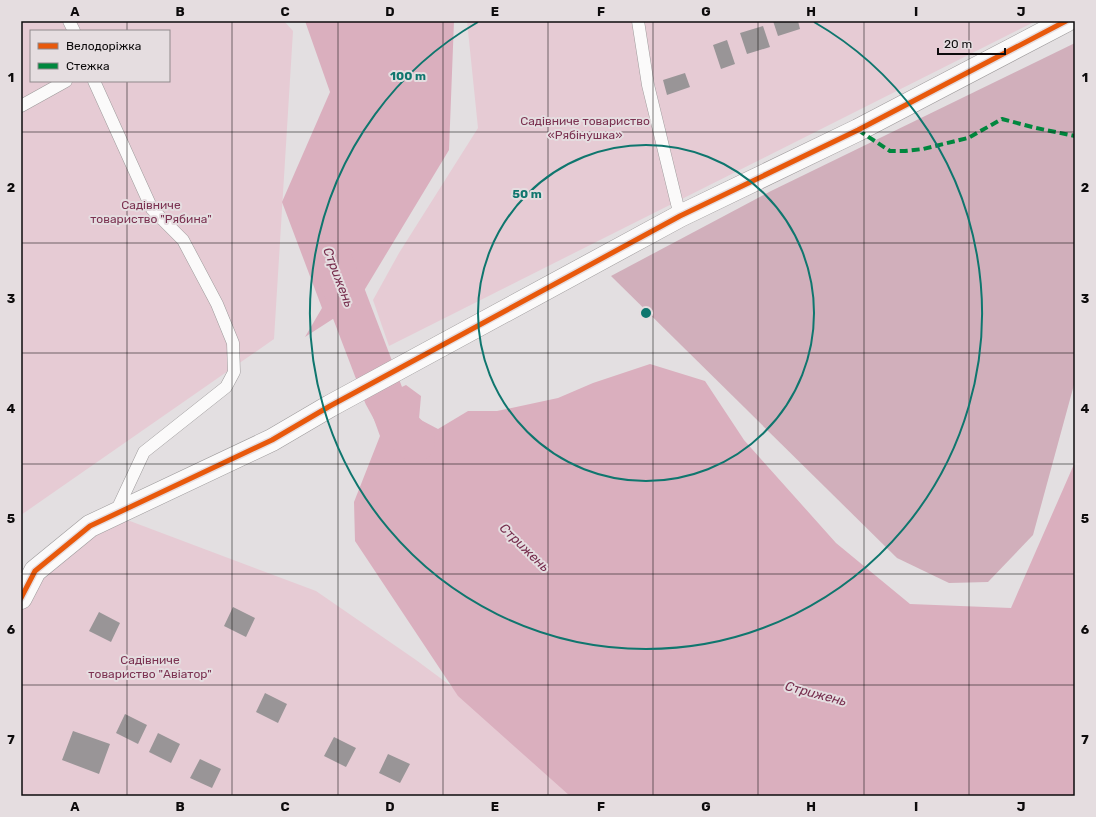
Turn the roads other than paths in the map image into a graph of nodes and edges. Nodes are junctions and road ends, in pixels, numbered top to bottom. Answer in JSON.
{"nodes":[{"id":1,"x":69,"y":21,"type":"edge"},
{"id":2,"x":638,"y":21,"type":"edge"},
{"id":3,"x":1066,"y":21,"type":"edge"},
{"id":4,"x":74,"y":30,"type":"edge"},
{"id":5,"x":64,"y":82,"type":"edge"},
{"id":6,"x":94,"y":82,"type":"edge"},
{"id":7,"x":21,"y":106,"type":"edge"},
{"id":8,"x":680,"y":216,"type":"junction"},
{"id":9,"x":114,"y":515,"type":"junction"},
{"id":10,"x":21,"y":598,"type":"edge"}],
"edges":[{"from":1,"to":4,"type":"lane"},
{"from":2,"to":8,"type":"lane"},
{"from":3,"to":8,"type":"street"},
{"from":5,"to":7,"type":"lane"},
{"from":6,"to":9,"type":"lane"},
{"from":8,"to":9,"type":"street"},
{"from":9,"to":10,"type":"street"}]}
